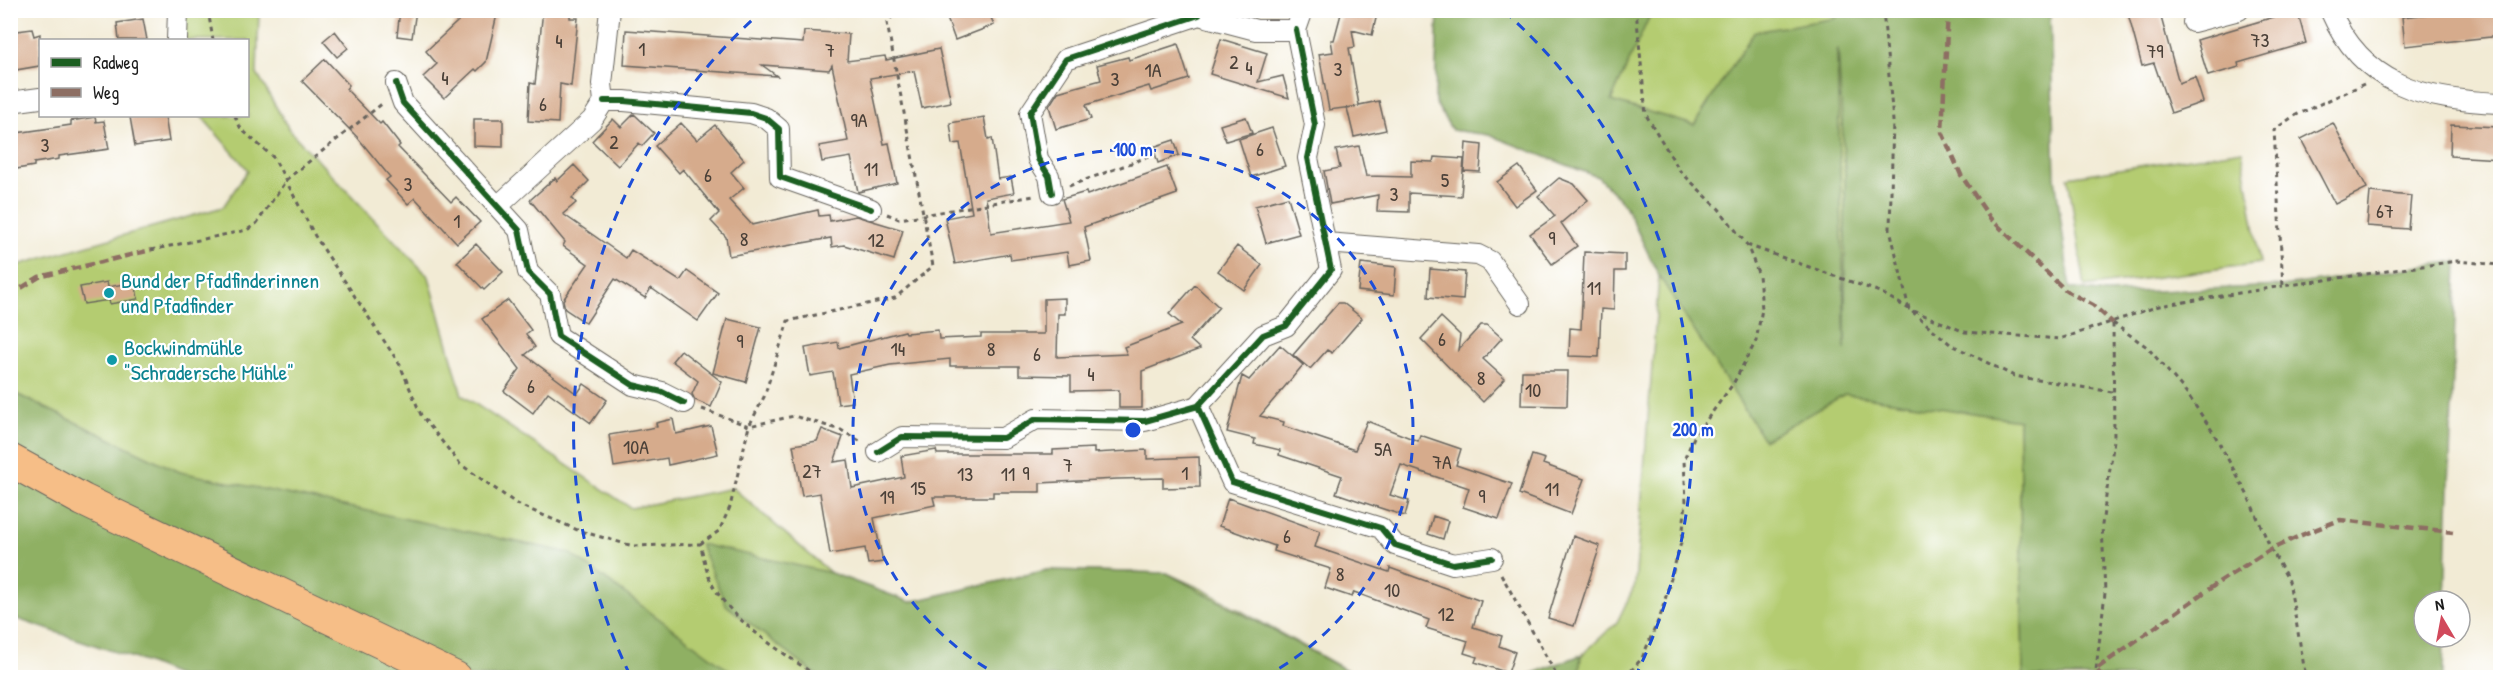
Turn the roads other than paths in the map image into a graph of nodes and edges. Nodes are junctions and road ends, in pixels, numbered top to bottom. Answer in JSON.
{"nodes":[{"id":1,"x":178,"y":10,"type":"edge"},
{"id":2,"x":610,"y":10,"type":"edge"},
{"id":3,"x":1303,"y":10,"type":"edge"},
{"id":4,"x":2239,"y":10,"type":"edge"},
{"id":5,"x":2330,"y":10,"type":"edge"},
{"id":6,"x":1198,"y":13,"type":"edge"},
{"id":7,"x":2193,"y":22,"type":"dead end"},
{"id":8,"x":1296,"y":30,"type":"junction"},
{"id":9,"x":177,"y":39,"type":"edge"},
{"id":10,"x":396,"y":82,"type":"dead end"},
{"id":11,"x":39,"y":98,"type":"edge"},
{"id":12,"x":604,"y":101,"type":"junction"},
{"id":13,"x":10,"y":102,"type":"edge"},
{"id":14,"x":2500,"y":103,"type":"edge"},
{"id":15,"x":1052,"y":193,"type":"road end"},
{"id":16,"x":499,"y":205,"type":"junction"},
{"id":17,"x":871,"y":209,"type":"road end"},
{"id":18,"x":1326,"y":243,"type":"junction"},
{"id":19,"x":1520,"y":304,"type":"dead end"},
{"id":20,"x":684,"y":403,"type":"road end"},
{"id":21,"x":1198,"y":406,"type":"junction"},
{"id":22,"x":878,"y":452,"type":"road end"},
{"id":23,"x":10,"y":460,"type":"edge"},
{"id":24,"x":1492,"y":558,"type":"road end"},
{"id":25,"x":456,"y":678,"type":"edge"}],
"edges":[{"from":1,"to":9,"type":"street"},
{"from":2,"to":12,"type":"street"},
{"from":3,"to":8,"type":"street"},
{"from":4,"to":7,"type":"street"},
{"from":5,"to":14,"type":"street"},
{"from":6,"to":8,"type":"street"},
{"from":6,"to":15,"type":"street"},
{"from":8,"to":18,"type":"street"},
{"from":10,"to":16,"type":"street"},
{"from":11,"to":13,"type":"street"},
{"from":12,"to":16,"type":"street"},
{"from":12,"to":17,"type":"street"},
{"from":16,"to":20,"type":"street"},
{"from":18,"to":19,"type":"street"},
{"from":18,"to":21,"type":"street"},
{"from":21,"to":22,"type":"street"},
{"from":21,"to":24,"type":"street"},
{"from":23,"to":25,"type":"main road"}]}
